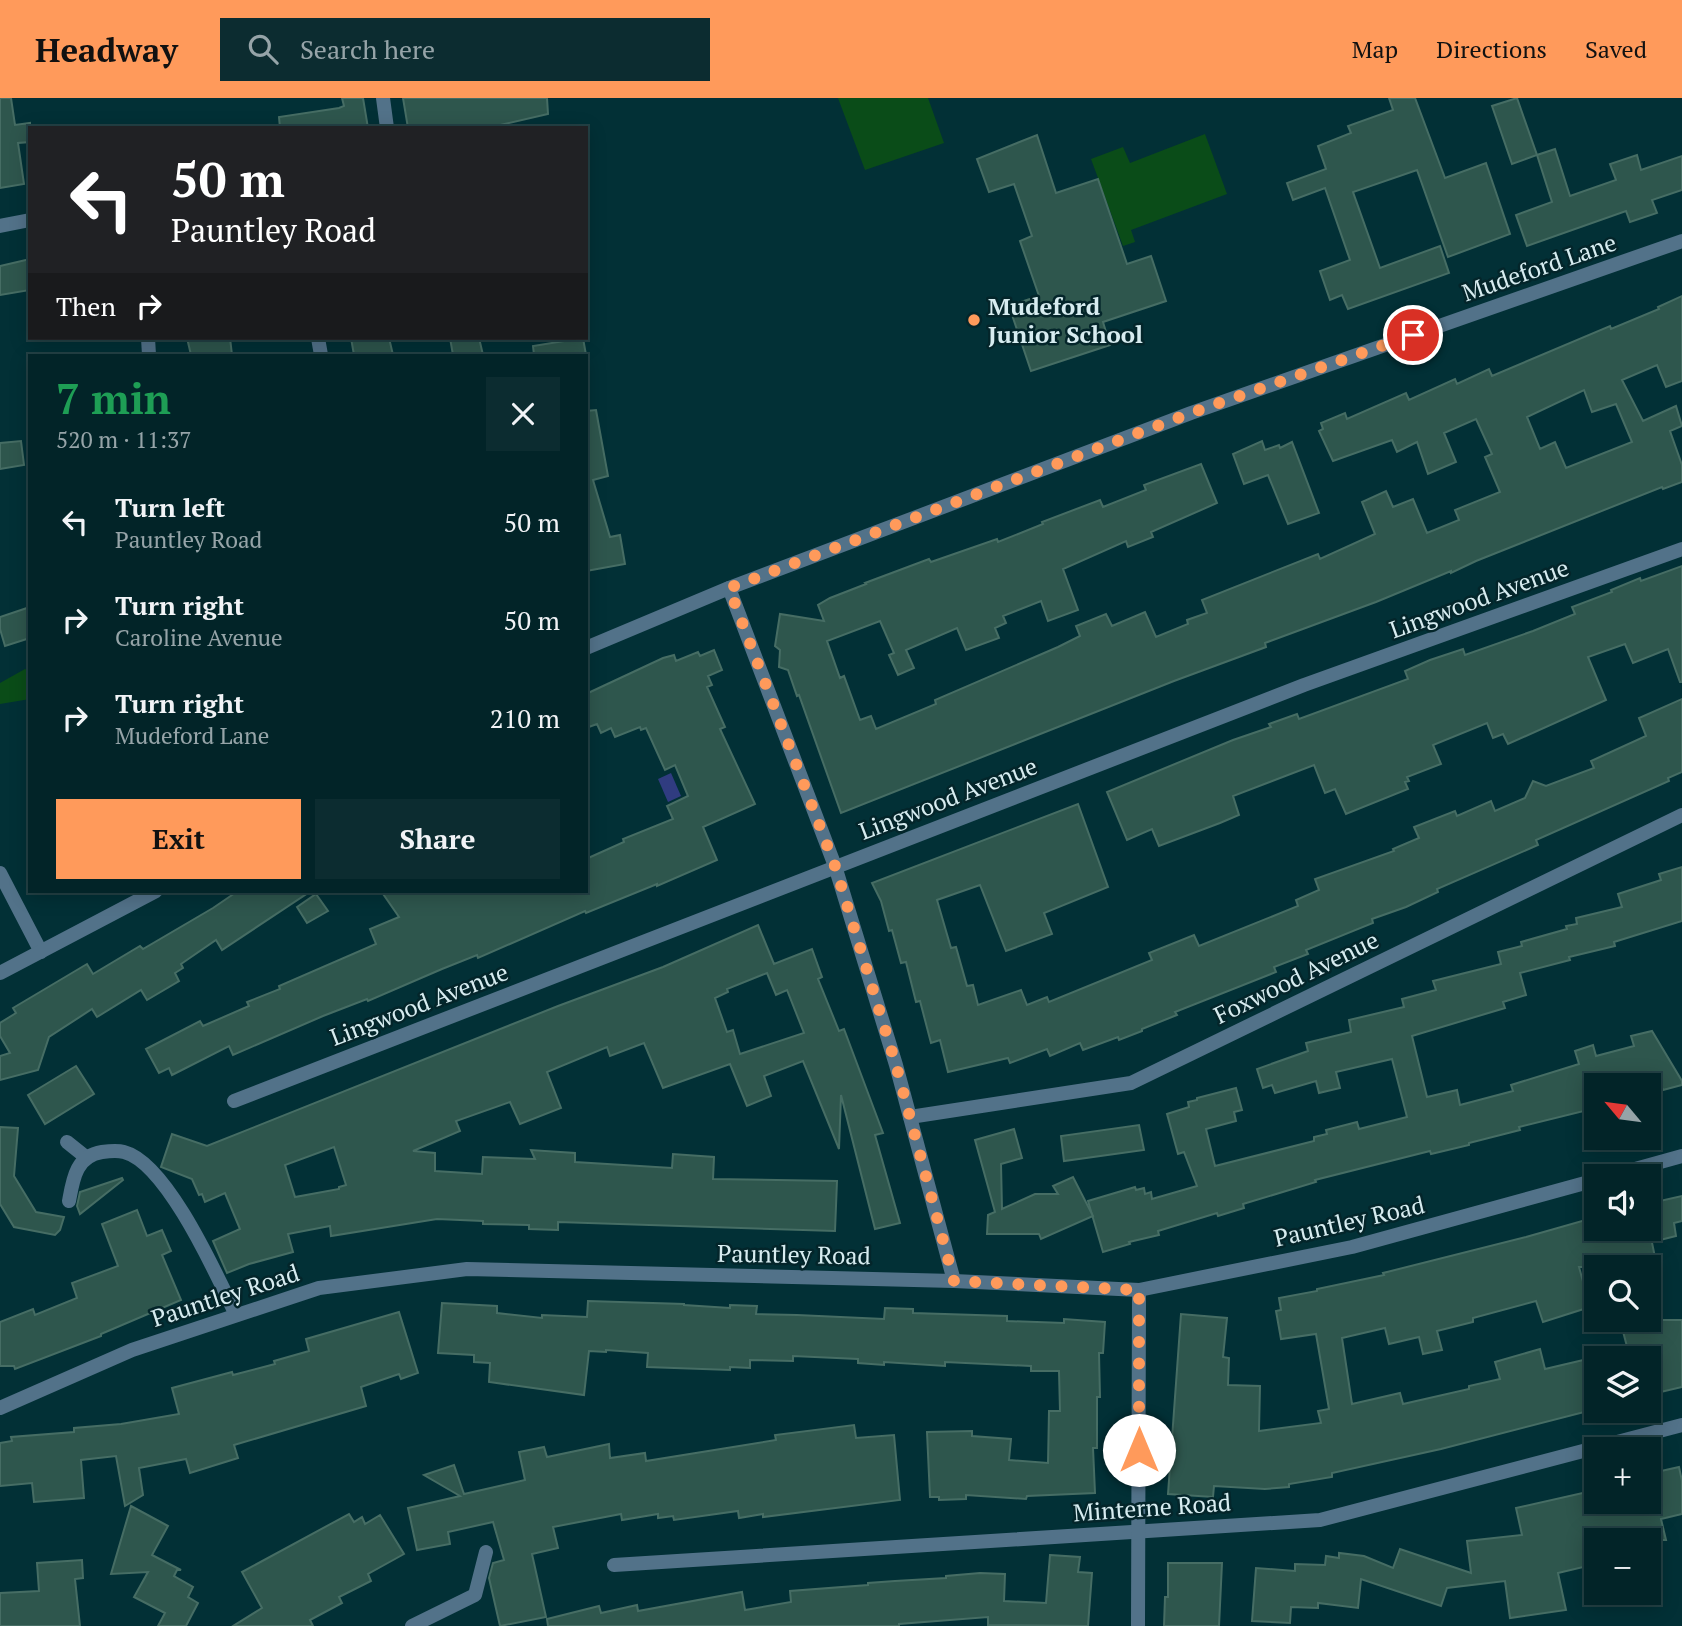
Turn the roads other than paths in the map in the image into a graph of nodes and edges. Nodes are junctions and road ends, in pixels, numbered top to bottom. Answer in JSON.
{"nodes":[{"id":1,"x":383,"y":98,"type":"edge"},
{"id":2,"x":387,"y":126,"type":"edge"},
{"id":3,"x":28,"y":220,"type":"edge"},
{"id":4,"x":0,"y":226,"type":"edge"},
{"id":5,"x":1682,"y":241,"type":"edge"},
{"id":6,"x":1682,"y":549,"type":"edge"},
{"id":7,"x":729,"y":588,"type":"junction"},
{"id":8,"x":588,"y":647,"type":"edge"},
{"id":9,"x":1682,"y":815,"type":"edge"},
{"id":10,"x":835,"y":866,"type":"junction"},
{"id":11,"x":0,"y":873,"type":"edge"},
{"id":12,"x":152,"y":893,"type":"edge"},
{"id":13,"x":41,"y":952,"type":"junction"},
{"id":14,"x":0,"y":974,"type":"edge"},
{"id":15,"x":234,"y":1101,"type":"dead end"},
{"id":16,"x":910,"y":1117,"type":"junction"},
{"id":17,"x":67,"y":1142,"type":"dead end"},
{"id":18,"x":1682,"y":1156,"type":"edge"},
{"id":19,"x":87,"y":1158,"type":"junction"},
{"id":20,"x":1654,"y":1164,"type":"edge"},
{"id":21,"x":1584,"y":1183,"type":"edge"},
{"id":22,"x":69,"y":1201,"type":"dead end"},
{"id":23,"x":954,"y":1281,"type":"junction"},
{"id":24,"x":1139,"y":1290,"type":"junction"},
{"id":25,"x":236,"y":1315,"type":"junction"},
{"id":26,"x":0,"y":1408,"type":"edge"},
{"id":27,"x":1682,"y":1425,"type":"edge"},
{"id":28,"x":1139,"y":1530,"type":"junction"},
{"id":29,"x":486,"y":1552,"type":"dead end"},
{"id":30,"x":614,"y":1565,"type":"dead end"},
{"id":31,"x":412,"y":1626,"type":"edge"},
{"id":32,"x":1138,"y":1626,"type":"edge"}],
"edges":[{"from":1,"to":2,"type":"street"},
{"from":3,"to":4,"type":"street"},
{"from":5,"to":7,"type":"street","name":"Mudeford Lane"},
{"from":6,"to":10,"type":"street","name":"Lingwood Avenue"},
{"from":7,"to":8,"type":"street","name":"Mudeford Lane"},
{"from":7,"to":10,"type":"street"},
{"from":9,"to":16,"type":"street","name":"Foxwood Avenue"},
{"from":10,"to":15,"type":"street","name":"Lingwood Avenue"},
{"from":10,"to":16,"type":"street"},
{"from":11,"to":13,"type":"street"},
{"from":12,"to":13,"type":"street"},
{"from":13,"to":14,"type":"street"},
{"from":16,"to":23,"type":"street"},
{"from":17,"to":19,"type":"street"},
{"from":18,"to":20,"type":"street"},
{"from":19,"to":22,"type":"street"},
{"from":19,"to":25,"type":"street"},
{"from":21,"to":24,"type":"street","name":"Pauntley Road"},
{"from":23,"to":24,"type":"street","name":"Pauntley Road"},
{"from":23,"to":25,"type":"street","name":"Pauntley Road"},
{"from":24,"to":28,"type":"street"},
{"from":25,"to":26,"type":"street","name":"Pauntley Road"},
{"from":27,"to":28,"type":"street","name":"Minterne Road"},
{"from":28,"to":30,"type":"street","name":"Minterne Road"},
{"from":28,"to":32,"type":"street"},
{"from":29,"to":31,"type":"street"}]}
